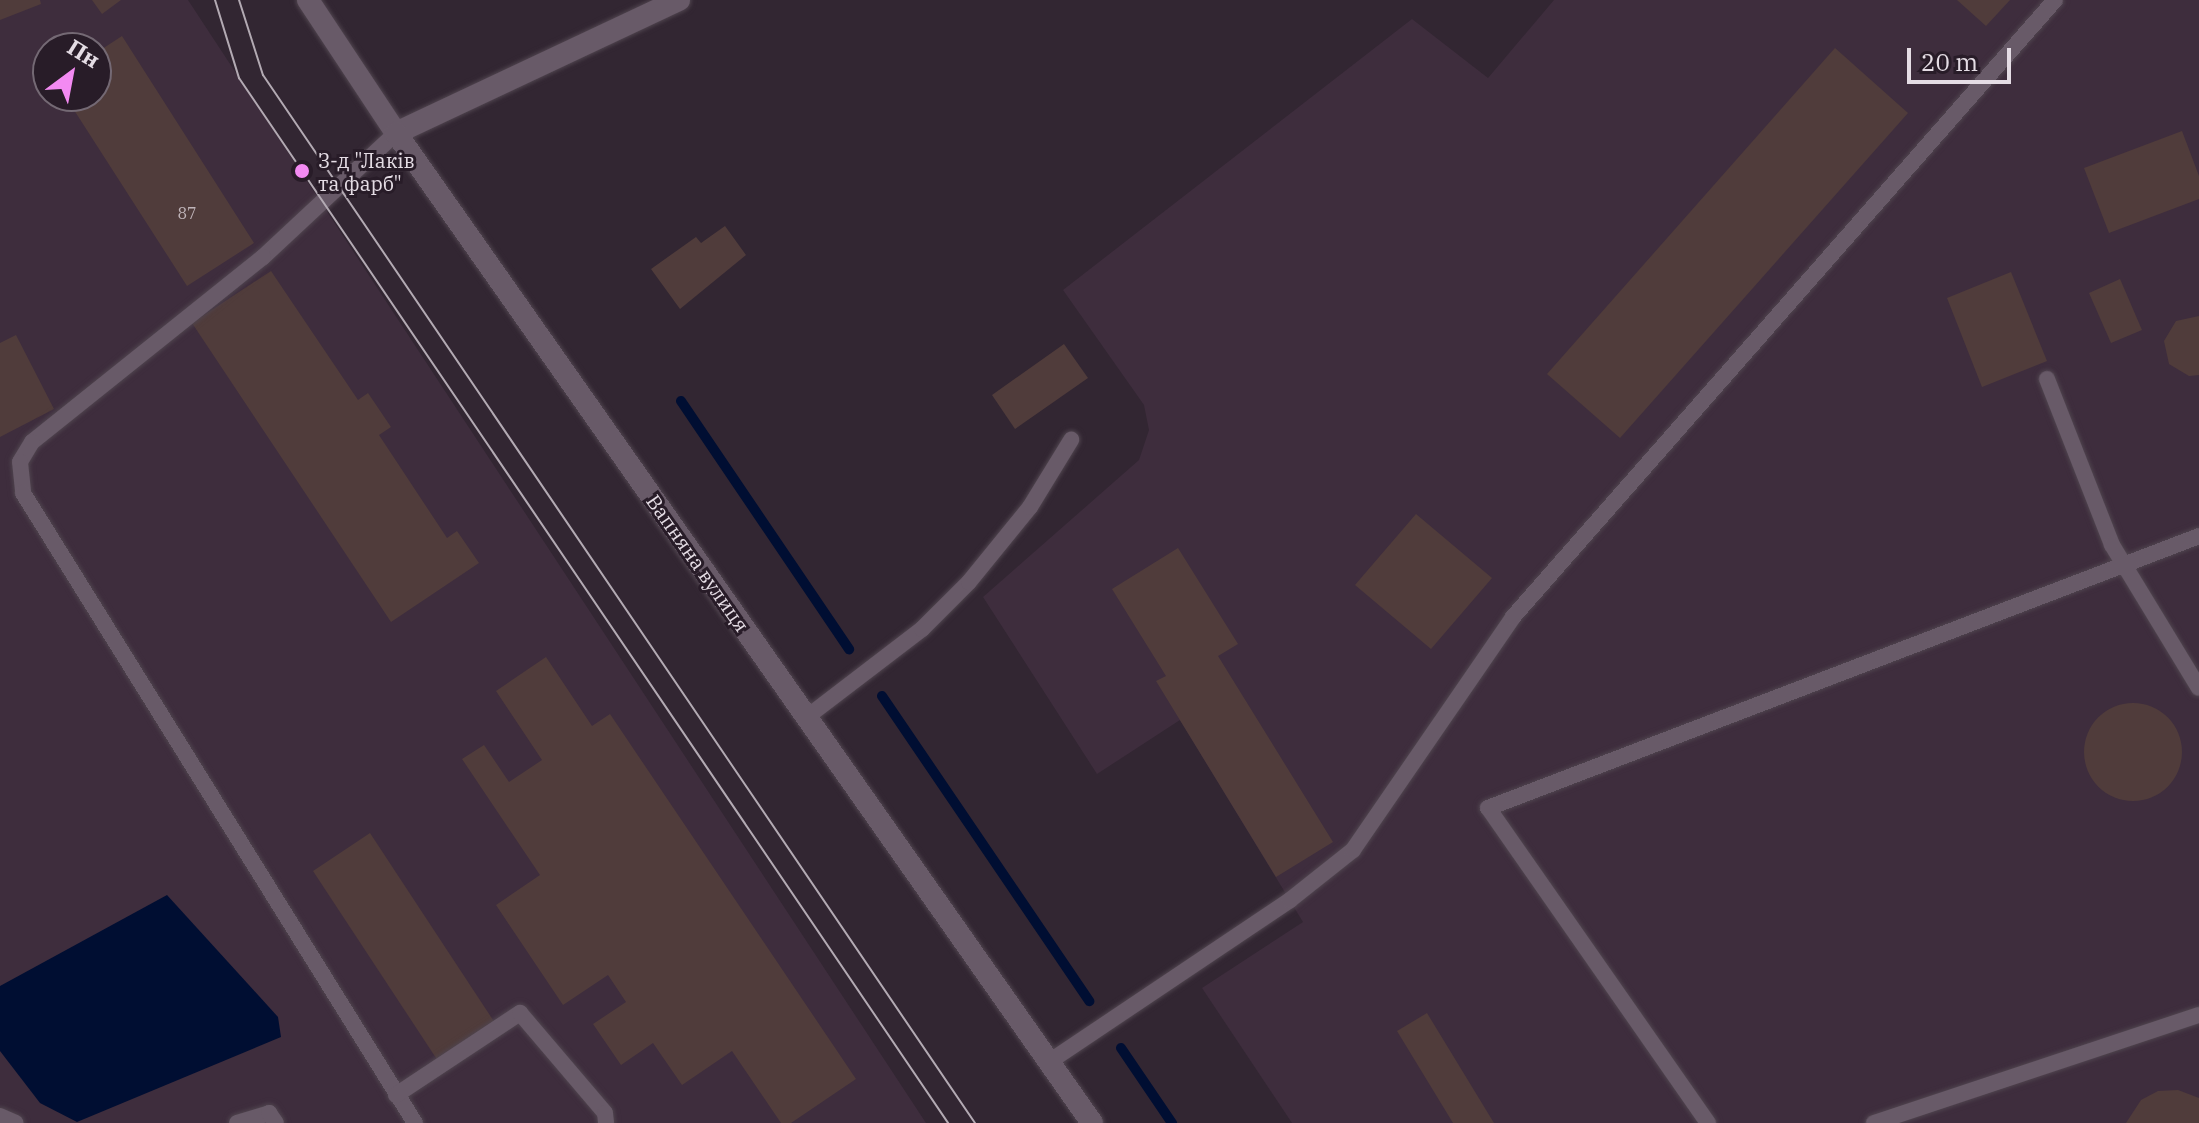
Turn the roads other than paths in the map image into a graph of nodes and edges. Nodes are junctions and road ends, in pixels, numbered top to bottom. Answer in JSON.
{"nodes":[{"id":1,"x":308,"y":0,"type":"edge"},
{"id":2,"x":679,"y":0,"type":"edge"},
{"id":3,"x":2055,"y":0,"type":"edge"},
{"id":4,"x":396,"y":133,"type":"junction"},
{"id":5,"x":2047,"y":379,"type":"dead end"},
{"id":6,"x":1071,"y":440,"type":"dead end"},
{"id":7,"x":2199,"y":536,"type":"edge"},
{"id":8,"x":2128,"y":564,"type":"junction"},
{"id":9,"x":2199,"y":688,"type":"edge"},
{"id":10,"x":807,"y":717,"type":"junction"},
{"id":11,"x":2199,"y":1015,"type":"edge"},
{"id":12,"x":1049,"y":1062,"type":"junction"},
{"id":13,"x":396,"y":1095,"type":"junction"},
{"id":14,"x":0,"y":1116,"type":"edge"},
{"id":15,"x":16,"y":1123,"type":"edge"},
{"id":16,"x":237,"y":1123,"type":"edge"},
{"id":17,"x":276,"y":1123,"type":"edge"},
{"id":18,"x":415,"y":1123,"type":"edge"},
{"id":19,"x":606,"y":1123,"type":"edge"},
{"id":20,"x":1092,"y":1123,"type":"edge"},
{"id":21,"x":1708,"y":1123,"type":"edge"},
{"id":22,"x":1874,"y":1123,"type":"edge"}],
"edges":[{"from":1,"to":4,"type":"street","name":"Вапняна вулиця"},
{"from":2,"to":4,"type":"street"},
{"from":3,"to":12,"type":"lane"},
{"from":4,"to":10,"type":"street","name":"Вапняна вулиця"},
{"from":4,"to":13,"type":"lane"},
{"from":5,"to":8,"type":"lane"},
{"from":6,"to":10,"type":"lane"},
{"from":7,"to":8,"type":"lane"},
{"from":8,"to":9,"type":"lane"},
{"from":8,"to":21,"type":"lane"},
{"from":10,"to":12,"type":"street","name":"Вапняна вулиця"},
{"from":11,"to":22,"type":"lane"},
{"from":12,"to":20,"type":"street","name":"Вапняна вулиця"},
{"from":13,"to":18,"type":"lane"},
{"from":13,"to":19,"type":"lane"},
{"from":14,"to":15,"type":"lane"},
{"from":16,"to":17,"type":"lane"}]}
